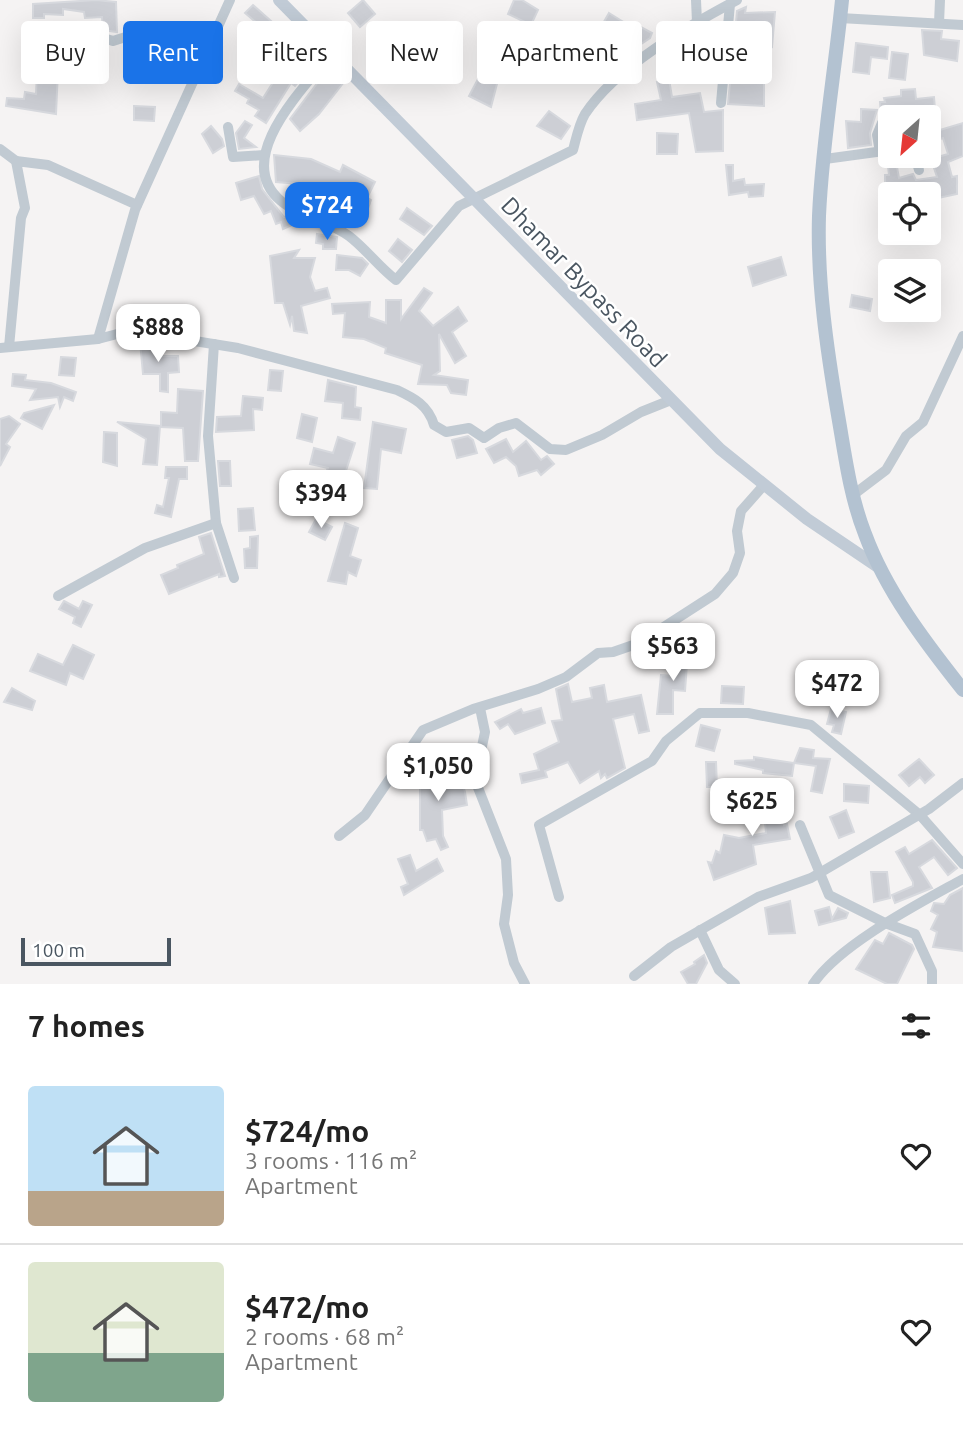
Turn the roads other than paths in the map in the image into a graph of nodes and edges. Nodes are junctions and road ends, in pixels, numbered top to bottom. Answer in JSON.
{"nodes":[{"id":1,"x":230,"y":0,"type":"edge"},
{"id":2,"x":279,"y":0,"type":"edge"},
{"id":3,"x":696,"y":0,"type":"edge"},
{"id":4,"x":842,"y":0,"type":"edge"},
{"id":5,"x":940,"y":0,"type":"edge"},
{"id":6,"x":733,"y":2,"type":"edge"},
{"id":7,"x":841,"y":18,"type":"junction"},
{"id":8,"x":221,"y":21,"type":"edge"},
{"id":9,"x":299,"y":21,"type":"edge"},
{"id":10,"x":697,"y":21,"type":"edge"},
{"id":11,"x":699,"y":21,"type":"edge"},
{"id":12,"x":939,"y":23,"type":"junction"},
{"id":13,"x":963,"y":25,"type":"edge"},
{"id":14,"x":656,"y":51,"type":"edge"},
{"id":15,"x":352,"y":75,"type":"edge"},
{"id":16,"x":192,"y":84,"type":"edge"},
{"id":17,"x":307,"y":84,"type":"edge"},
{"id":18,"x":721,"y":103,"type":"dead end"},
{"id":19,"x":229,"y":127,"type":"dead end"},
{"id":20,"x":0,"y":149,"type":"edge"},
{"id":21,"x":878,"y":152,"type":"edge"},
{"id":22,"x":264,"y":155,"type":"junction"},
{"id":23,"x":825,"y":159,"type":"junction"},
{"id":24,"x":16,"y":161,"type":"junction"},
{"id":25,"x":474,"y":199,"type":"junction"},
{"id":26,"x":137,"y":205,"type":"junction"},
{"id":27,"x":963,"y":336,"type":"edge"},
{"id":28,"x":98,"y":339,"type":"junction"},
{"id":29,"x":214,"y":344,"type":"junction"},
{"id":30,"x":4,"y":348,"type":"edge"},
{"id":31,"x":671,"y":400,"type":"junction"},
{"id":32,"x":764,"y":485,"type":"junction"},
{"id":33,"x":853,"y":495,"type":"junction"},
{"id":34,"x":216,"y":523,"type":"junction"},
{"id":35,"x":881,"y":569,"type":"junction"},
{"id":36,"x":234,"y":578,"type":"dead end"},
{"id":37,"x":58,"y":596,"type":"dead end"},
{"id":38,"x":963,"y":690,"type":"edge"},
{"id":39,"x":480,"y":708,"type":"junction"},
{"id":40,"x":963,"y":783,"type":"edge"},
{"id":41,"x":920,"y":815,"type":"junction"},
{"id":42,"x":800,"y":825,"type":"dead end"},
{"id":43,"x":339,"y":836,"type":"dead end"},
{"id":44,"x":963,"y":864,"type":"edge"},
{"id":45,"x":820,"y":873,"type":"junction"},
{"id":46,"x":963,"y":879,"type":"edge"},
{"id":47,"x":559,"y":897,"type":"dead end"},
{"id":48,"x":885,"y":923,"type":"junction"},
{"id":49,"x":700,"y":930,"type":"junction"},
{"id":50,"x":634,"y":976,"type":"dead end"},
{"id":51,"x":525,"y":984,"type":"edge"},
{"id":52,"x":735,"y":984,"type":"edge"},
{"id":53,"x":813,"y":984,"type":"edge"},
{"id":54,"x":932,"y":984,"type":"edge"}],
"edges":[{"from":1,"to":8,"type":"street"},
{"from":2,"to":9,"type":"main road","name":"Dhamar Bypass Road"},
{"from":3,"to":10,"type":"street"},
{"from":4,"to":7,"type":"main road"},
{"from":5,"to":12,"type":"street"},
{"from":6,"to":11,"type":"street"},
{"from":6,"to":18,"type":"street"},
{"from":7,"to":12,"type":"street"},
{"from":7,"to":23,"type":"main road"},
{"from":12,"to":13,"type":"street"},
{"from":14,"to":25,"type":"street"},
{"from":15,"to":25,"type":"main road","name":"Dhamar Bypass Road"},
{"from":16,"to":26,"type":"street"},
{"from":17,"to":22,"type":"street"},
{"from":19,"to":22,"type":"street"},
{"from":20,"to":24,"type":"street"},
{"from":21,"to":23,"type":"street"},
{"from":22,"to":25,"type":"street"},
{"from":23,"to":33,"type":"main road"},
{"from":24,"to":26,"type":"street"},
{"from":24,"to":30,"type":"street"},
{"from":25,"to":31,"type":"main road","name":"Dhamar Bypass Road"},
{"from":26,"to":28,"type":"street"},
{"from":27,"to":33,"type":"street"},
{"from":28,"to":29,"type":"street"},
{"from":28,"to":30,"type":"street"},
{"from":29,"to":31,"type":"street"},
{"from":29,"to":34,"type":"street"},
{"from":31,"to":32,"type":"main road","name":"Dhamar Bypass Road"},
{"from":32,"to":35,"type":"main road","name":"Dhamar Bypass Road"},
{"from":32,"to":39,"type":"street"},
{"from":33,"to":35,"type":"main road"},
{"from":34,"to":36,"type":"street"},
{"from":34,"to":37,"type":"street"},
{"from":35,"to":38,"type":"main road"},
{"from":39,"to":43,"type":"street"},
{"from":39,"to":51,"type":"street"},
{"from":40,"to":41,"type":"street"},
{"from":41,"to":44,"type":"street"},
{"from":41,"to":45,"type":"street"},
{"from":41,"to":47,"type":"street"},
{"from":42,"to":45,"type":"street"},
{"from":45,"to":48,"type":"street"},
{"from":45,"to":49,"type":"street"},
{"from":46,"to":48,"type":"street"},
{"from":48,"to":53,"type":"street"},
{"from":48,"to":54,"type":"street"},
{"from":49,"to":50,"type":"street"},
{"from":49,"to":52,"type":"street"}]}
